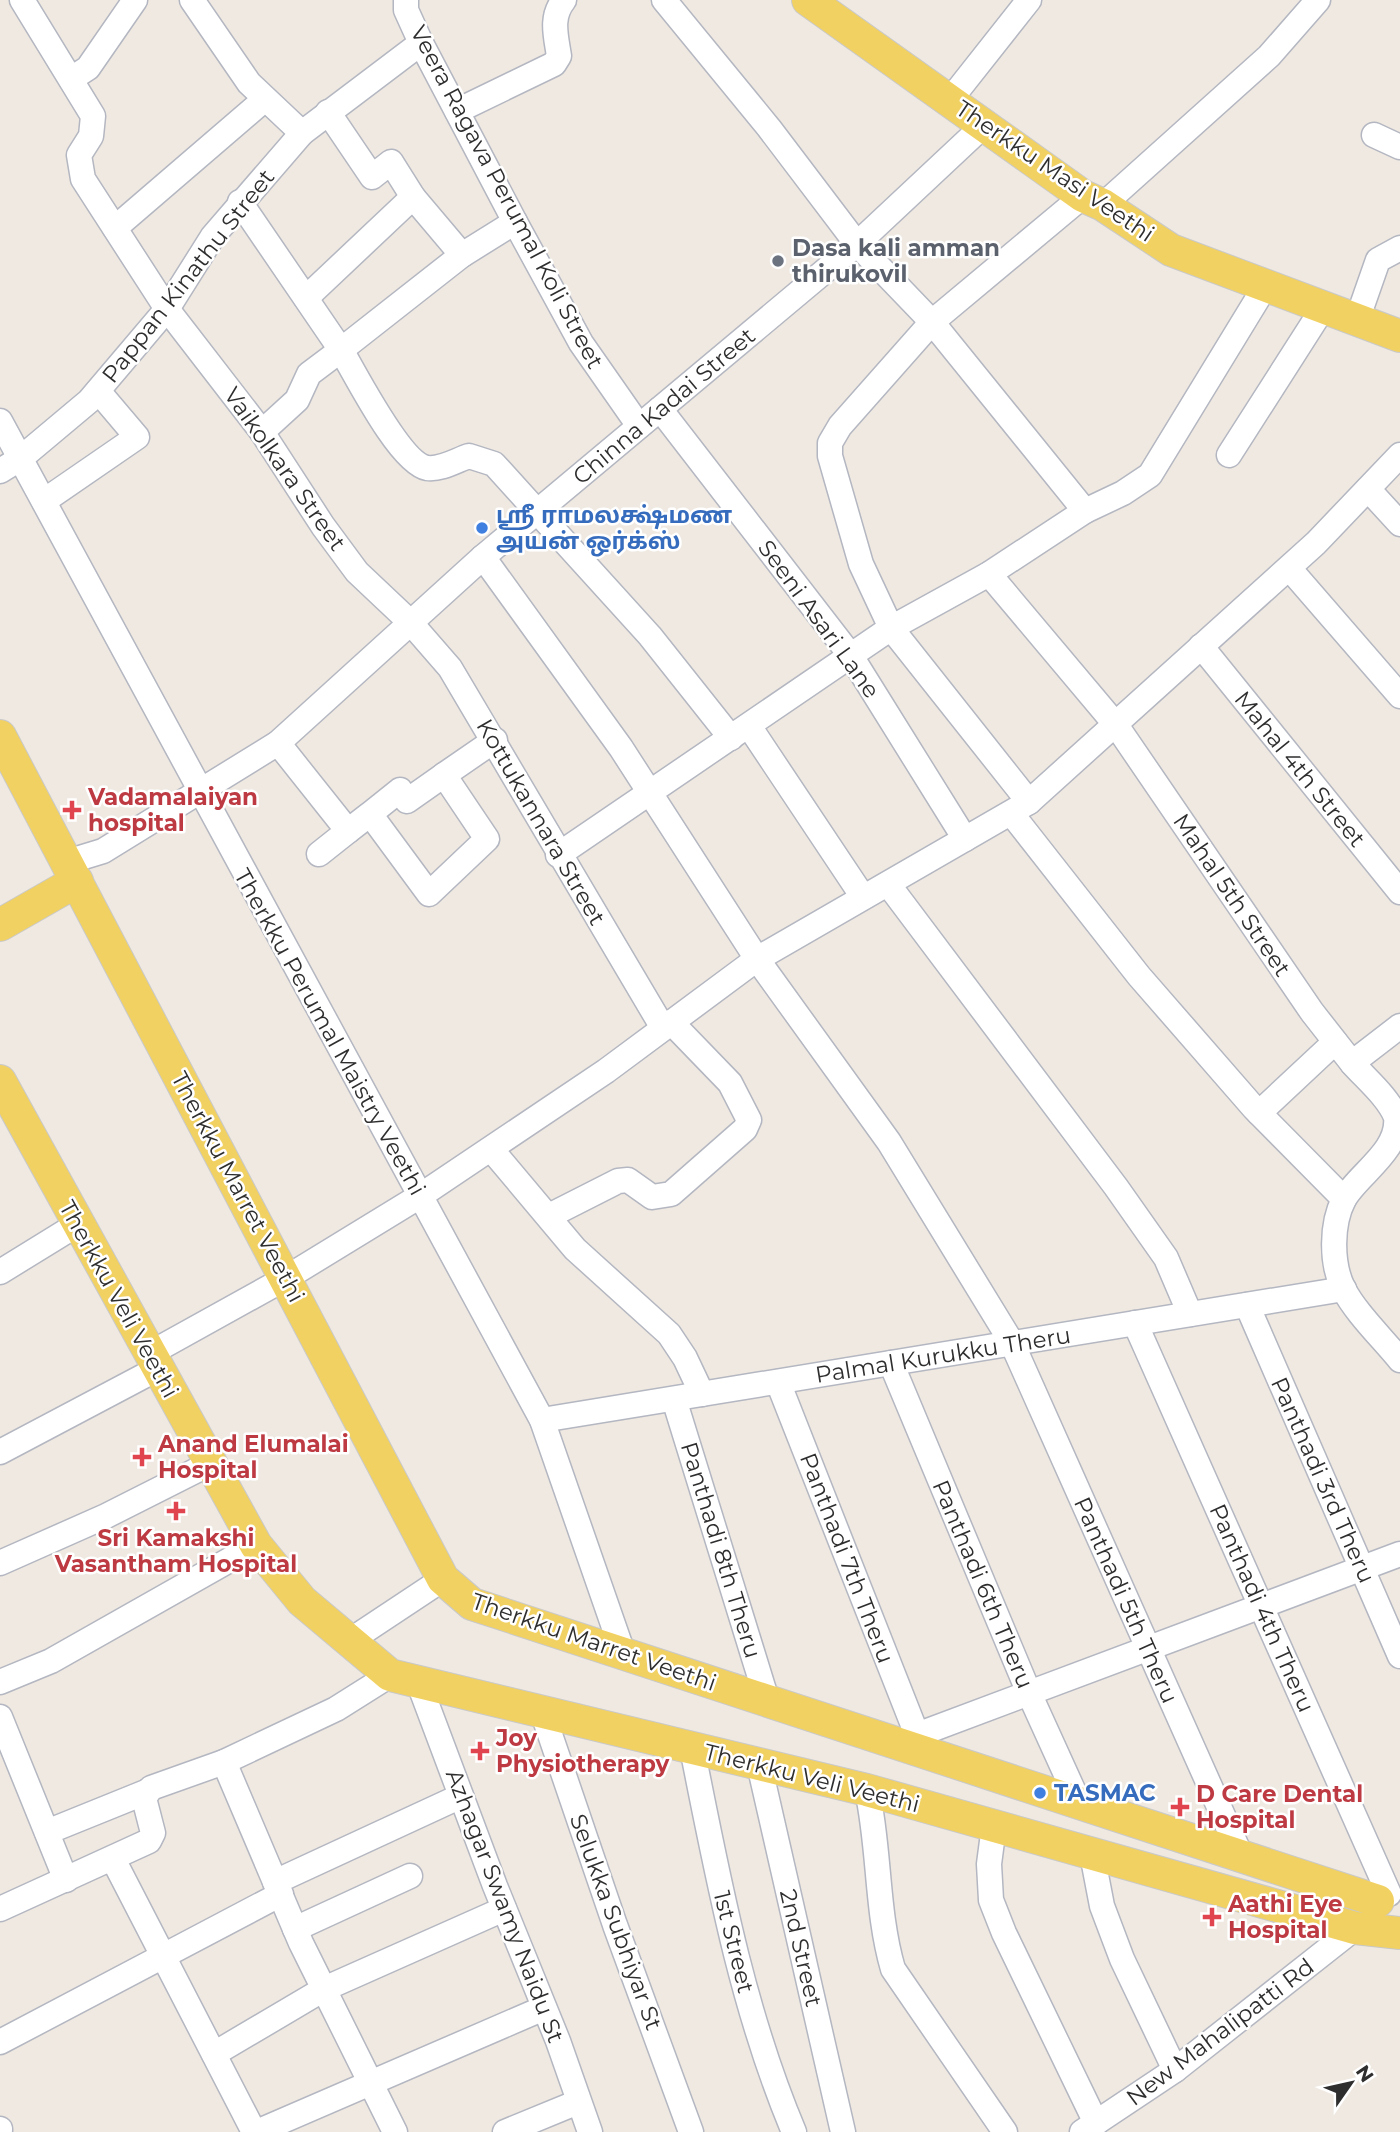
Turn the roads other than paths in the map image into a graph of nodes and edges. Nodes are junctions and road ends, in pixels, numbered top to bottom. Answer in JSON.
{"nodes":[{"id":1,"x":22,"y":0,"type":"edge"},
{"id":2,"x":135,"y":0,"type":"edge"},
{"id":3,"x":192,"y":0,"type":"edge"},
{"id":4,"x":406,"y":0,"type":"edge"},
{"id":5,"x":564,"y":0,"type":"edge"},
{"id":6,"x":664,"y":0,"type":"edge"},
{"id":7,"x":808,"y":0,"type":"edge"},
{"id":8,"x":1029,"y":0,"type":"edge"},
{"id":9,"x":1318,"y":0,"type":"edge"},
{"id":10,"x":421,"y":43,"type":"junction"},
{"id":11,"x":71,"y":79,"type":"junction"},
{"id":12,"x":265,"y":99,"type":"junction"},
{"id":13,"x":950,"y":100,"type":"junction"},
{"id":14,"x":457,"y":111,"type":"junction"},
{"id":15,"x":328,"y":113,"type":"junction"},
{"id":16,"x":983,"y":126,"type":"junction"},
{"id":17,"x":302,"y":133,"type":"junction"},
{"id":18,"x":1374,"y":135,"type":"dead end"},
{"id":19,"x":1400,"y":147,"type":"edge"},
{"id":20,"x":413,"y":197,"type":"junction"},
{"id":21,"x":1093,"y":201,"type":"junction"},
{"id":22,"x":240,"y":202,"type":"junction"},
{"id":23,"x":515,"y":222,"type":"junction"},
{"id":24,"x":115,"y":228,"type":"junction"},
{"id":25,"x":857,"y":244,"type":"junction"},
{"id":26,"x":1400,"y":248,"type":"edge"},
{"id":27,"x":462,"y":255,"type":"junction"},
{"id":28,"x":1266,"y":285,"type":"junction"},
{"id":29,"x":306,"y":298,"type":"junction"},
{"id":30,"x":1323,"y":307,"type":"junction"},
{"id":31,"x":167,"y":309,"type":"junction"},
{"id":32,"x":1357,"y":320,"type":"junction"},
{"id":33,"x":932,"y":322,"type":"junction"},
{"id":34,"x":1400,"y":335,"type":"edge"},
{"id":35,"x":341,"y":350,"type":"junction"},
{"id":36,"x":98,"y":391,"type":"junction"},
{"id":37,"x":660,"y":409,"type":"junction"},
{"id":38,"x":0,"y":421,"type":"edge"},
{"id":39,"x":639,"y":426,"type":"junction"},
{"id":40,"x":262,"y":432,"type":"junction"},
{"id":41,"x":1400,"y":454,"type":"edge"},
{"id":42,"x":1229,"y":456,"type":"dead end"},
{"id":43,"x":10,"y":464,"type":"edge"},
{"id":44,"x":1368,"y":489,"type":"junction"},
{"id":45,"x":44,"y":501,"type":"junction"},
{"id":46,"x":1085,"y":510,"type":"junction"},
{"id":47,"x":535,"y":513,"type":"junction"},
{"id":48,"x":1400,"y":524,"type":"edge"},
{"id":49,"x":483,"y":557,"type":"junction"},
{"id":50,"x":1289,"y":568,"type":"junction"},
{"id":51,"x":989,"y":574,"type":"junction"},
{"id":52,"x":410,"y":622,"type":"junction"},
{"id":53,"x":891,"y":628,"type":"junction"},
{"id":54,"x":1201,"y":646,"type":"junction"},
{"id":55,"x":851,"y":656,"type":"junction"},
{"id":56,"x":1400,"y":696,"type":"edge"},
{"id":57,"x":1116,"y":725,"type":"junction"},
{"id":58,"x":740,"y":732,"type":"junction"},
{"id":59,"x":0,"y":736,"type":"edge"},
{"id":60,"x":495,"y":740,"type":"junction"},
{"id":61,"x":278,"y":743,"type":"junction"},
{"id":62,"x":444,"y":775,"type":"junction"},
{"id":63,"x":198,"y":791,"type":"junction"},
{"id":64,"x":649,"y":791,"type":"junction"},
{"id":65,"x":1020,"y":808,"type":"junction"},
{"id":66,"x":370,"y":814,"type":"junction"},
{"id":67,"x":348,"y":831,"type":"junction"},
{"id":68,"x":965,"y":839,"type":"junction"},
{"id":69,"x":319,"y":854,"type":"dead end"},
{"id":70,"x":558,"y":855,"type":"junction"},
{"id":71,"x":72,"y":872,"type":"junction"},
{"id":72,"x":888,"y":884,"type":"junction"},
{"id":73,"x":1400,"y":892,"type":"edge"},
{"id":74,"x":863,"y":897,"type":"junction"},
{"id":75,"x":0,"y":900,"type":"edge"},
{"id":76,"x":0,"y":925,"type":"edge"},
{"id":77,"x":757,"y":959,"type":"junction"},
{"id":78,"x":667,"y":1025,"type":"junction"},
{"id":79,"x":1400,"y":1026,"type":"edge"},
{"id":80,"x":1335,"y":1042,"type":"junction"},
{"id":81,"x":1352,"y":1063,"type":"junction"},
{"id":82,"x":0,"y":1081,"type":"edge"},
{"id":83,"x":1259,"y":1113,"type":"junction"},
{"id":84,"x":491,"y":1149,"type":"junction"},
{"id":85,"x":420,"y":1196,"type":"junction"},
{"id":86,"x":1345,"y":1199,"type":"junction"},
{"id":87,"x":549,"y":1216,"type":"junction"},
{"id":88,"x":78,"y":1224,"type":"junction"},
{"id":89,"x":0,"y":1272,"type":"edge"},
{"id":90,"x":286,"y":1278,"type":"junction"},
{"id":91,"x":1344,"y":1289,"type":"junction"},
{"id":92,"x":1247,"y":1305,"type":"junction"},
{"id":93,"x":1190,"y":1314,"type":"junction"},
{"id":94,"x":1135,"y":1323,"type":"junction"},
{"id":95,"x":1012,"y":1343,"type":"junction"},
{"id":96,"x":1400,"y":1360,"type":"edge"},
{"id":97,"x":153,"y":1362,"type":"junction"},
{"id":98,"x":891,"y":1363,"type":"junction"},
{"id":99,"x":778,"y":1382,"type":"junction"},
{"id":100,"x":702,"y":1394,"type":"junction"},
{"id":101,"x":674,"y":1399,"type":"junction"},
{"id":102,"x":542,"y":1420,"type":"junction"},
{"id":103,"x":0,"y":1452,"type":"edge"},
{"id":104,"x":209,"y":1464,"type":"junction"},
{"id":105,"x":256,"y":1545,"type":"junction"},
{"id":106,"x":1400,"y":1554,"type":"edge"},
{"id":107,"x":0,"y":1563,"type":"edge"},
{"id":108,"x":1362,"y":1568,"type":"junction"},
{"id":109,"x":443,"y":1579,"type":"junction"},
{"id":110,"x":1261,"y":1605,"type":"junction"},
{"id":111,"x":348,"y":1642,"type":"junction"},
{"id":112,"x":1147,"y":1649,"type":"junction"},
{"id":113,"x":623,"y":1653,"type":"junction"},
{"id":114,"x":1400,"y":1656,"type":"edge"},
{"id":115,"x":404,"y":1678,"type":"junction"},
{"id":116,"x":0,"y":1682,"type":"edge"},
{"id":117,"x":1029,"y":1693,"type":"junction"},
{"id":118,"x":767,"y":1700,"type":"junction"},
{"id":119,"x":542,"y":1711,"type":"junction"},
{"id":120,"x":0,"y":1717,"type":"edge"},
{"id":121,"x":915,"y":1742,"type":"junction"},
{"id":122,"x":692,"y":1748,"type":"junction"},
{"id":123,"x":224,"y":1762,"type":"junction"},
{"id":124,"x":760,"y":1764,"type":"junction"},
{"id":125,"x":867,"y":1790,"type":"junction"},
{"id":126,"x":146,"y":1792,"type":"junction"},
{"id":127,"x":461,"y":1796,"type":"junction"},
{"id":128,"x":1079,"y":1803,"type":"junction"},
{"id":129,"x":994,"y":1826,"type":"junction"},
{"id":130,"x":47,"y":1832,"type":"junction"},
{"id":131,"x":1092,"y":1854,"type":"junction"},
{"id":132,"x":1241,"y":1856,"type":"junction"},
{"id":133,"x":113,"y":1859,"type":"junction"},
{"id":134,"x":410,"y":1875,"type":"dead end"},
{"id":135,"x":66,"y":1880,"type":"junction"},
{"id":136,"x":278,"y":1888,"type":"junction"},
{"id":137,"x":1389,"y":1894,"type":"edge"},
{"id":138,"x":0,"y":1909,"type":"edge"},
{"id":139,"x":505,"y":1909,"type":"junction"},
{"id":140,"x":1355,"y":1928,"type":"junction"},
{"id":141,"x":295,"y":1929,"type":"junction"},
{"id":142,"x":1400,"y":1933,"type":"edge"},
{"id":143,"x":164,"y":1957,"type":"junction"},
{"id":144,"x":324,"y":1989,"type":"junction"},
{"id":145,"x":544,"y":2008,"type":"junction"},
{"id":146,"x":0,"y":2042,"type":"edge"},
{"id":147,"x":214,"y":2054,"type":"junction"},
{"id":148,"x":1175,"y":2070,"type":"junction"},
{"id":149,"x":370,"y":2081,"type":"junction"},
{"id":150,"x":578,"y":2102,"type":"junction"},
{"id":151,"x":1089,"y":2127,"type":"edge"},
{"id":152,"x":255,"y":2132,"type":"edge"},
{"id":153,"x":395,"y":2132,"type":"edge"},
{"id":154,"x":505,"y":2132,"type":"edge"},
{"id":155,"x":590,"y":2132,"type":"edge"},
{"id":156,"x":691,"y":2132,"type":"edge"},
{"id":157,"x":793,"y":2132,"type":"edge"},
{"id":158,"x":843,"y":2132,"type":"edge"},
{"id":159,"x":1005,"y":2132,"type":"edge"}],
"edges":[{"from":1,"to":11,"type":"street","name":"Vaikolkara Street"},
{"from":2,"to":11,"type":"street"},
{"from":3,"to":12,"type":"street"},
{"from":4,"to":10,"type":"street","name":"Veera Ragava Perumal Koli Street"},
{"from":5,"to":14,"type":"street"},
{"from":6,"to":25,"type":"street"},
{"from":7,"to":13,"type":"main road","name":"Therkku Masi Veethi"},
{"from":8,"to":13,"type":"street"},
{"from":9,"to":21,"type":"street"},
{"from":10,"to":14,"type":"street","name":"Veera Ragava Perumal Koli Street"},
{"from":10,"to":15,"type":"street","name":"Pappan Kinathu Street"},
{"from":11,"to":24,"type":"street","name":"Vaikolkara Street"},
{"from":12,"to":17,"type":"street"},
{"from":12,"to":24,"type":"street"},
{"from":13,"to":16,"type":"main road","name":"Therkku Masi Veethi"},
{"from":14,"to":23,"type":"street","name":"Veera Ragava Perumal Koli Street"},
{"from":15,"to":17,"type":"street","name":"Pappan Kinathu Street"},
{"from":15,"to":20,"type":"street"},
{"from":16,"to":21,"type":"main road","name":"Therkku Masi Veethi"},
{"from":16,"to":25,"type":"street","name":"Chinna Kadai Street"},
{"from":17,"to":22,"type":"street","name":"Pappan Kinathu Street"},
{"from":18,"to":19,"type":"street"},
{"from":20,"to":27,"type":"street"},
{"from":20,"to":29,"type":"street"},
{"from":21,"to":28,"type":"main road","name":"Therkku Masi Veethi"},
{"from":21,"to":33,"type":"street"},
{"from":22,"to":29,"type":"street"},
{"from":22,"to":31,"type":"street","name":"Pappan Kinathu Street"},
{"from":23,"to":27,"type":"street"},
{"from":23,"to":39,"type":"street","name":"Veera Ragava Perumal Koli Street"},
{"from":24,"to":31,"type":"street","name":"Vaikolkara Street"},
{"from":25,"to":33,"type":"street"},
{"from":25,"to":37,"type":"street","name":"Chinna Kadai Street"},
{"from":26,"to":32,"type":"street"},
{"from":27,"to":35,"type":"street"},
{"from":28,"to":30,"type":"main road","name":"Therkku Masi Veethi"},
{"from":28,"to":46,"type":"street"},
{"from":29,"to":35,"type":"street"},
{"from":30,"to":32,"type":"main road","name":"Therkku Masi Veethi"},
{"from":30,"to":42,"type":"street"},
{"from":31,"to":36,"type":"street","name":"Pappan Kinathu Street"},
{"from":31,"to":40,"type":"street","name":"Vaikolkara Street"},
{"from":32,"to":34,"type":"main road","name":"Therkku Masi Veethi"},
{"from":33,"to":46,"type":"street"},
{"from":33,"to":53,"type":"street"},
{"from":35,"to":40,"type":"street"},
{"from":35,"to":47,"type":"street"},
{"from":36,"to":43,"type":"street","name":"Pappan Kinathu Street"},
{"from":36,"to":45,"type":"street"},
{"from":37,"to":39,"type":"street","name":"Chinna Kadai Street"},
{"from":37,"to":55,"type":"street","name":"Seeni Asari Lane"},
{"from":38,"to":43,"type":"street","name":"Therkku Perumal Maistry Veethi"},
{"from":39,"to":47,"type":"street","name":"Chinna Kadai Street"},
{"from":40,"to":52,"type":"street","name":"Vaikolkara Street"},
{"from":41,"to":44,"type":"street"},
{"from":43,"to":45,"type":"street","name":"Therkku Perumal Maistry Veethi"},
{"from":44,"to":48,"type":"street"},
{"from":44,"to":50,"type":"street"},
{"from":45,"to":63,"type":"street","name":"Therkku Perumal Maistry Veethi"},
{"from":46,"to":51,"type":"street"},
{"from":47,"to":49,"type":"street","name":"Chinna Kadai Street"},
{"from":47,"to":58,"type":"street"},
{"from":49,"to":52,"type":"street","name":"Chinna Kadai Street"},
{"from":49,"to":64,"type":"street","name":"Panthadi 5th Theru"},
{"from":50,"to":54,"type":"street"},
{"from":50,"to":56,"type":"street"},
{"from":51,"to":53,"type":"street"},
{"from":51,"to":57,"type":"street","name":"Mahal 5th Street"},
{"from":52,"to":60,"type":"street","name":"Kottukannara Street"},
{"from":52,"to":61,"type":"street","name":"Chinna Kadai Street"},
{"from":53,"to":55,"type":"street"},
{"from":53,"to":65,"type":"street"},
{"from":54,"to":57,"type":"street"},
{"from":54,"to":73,"type":"street","name":"Mahal 4th Street"},
{"from":55,"to":58,"type":"street"},
{"from":55,"to":68,"type":"street","name":"Seeni Asari Lane"},
{"from":57,"to":65,"type":"street"},
{"from":57,"to":80,"type":"street","name":"Mahal 5th Street"},
{"from":58,"to":64,"type":"street"},
{"from":58,"to":74,"type":"street"},
{"from":59,"to":71,"type":"main road","name":"Therkku Marret Veethi"},
{"from":60,"to":62,"type":"street"},
{"from":60,"to":70,"type":"street","name":"Kottukannara Street"},
{"from":61,"to":63,"type":"street","name":"Chinna Kadai Street"},
{"from":61,"to":67,"type":"street"},
{"from":62,"to":66,"type":"street"},
{"from":62,"to":66,"type":"street"},
{"from":63,"to":71,"type":"street","name":"Chinna Kadai Street"},
{"from":63,"to":85,"type":"street","name":"Therkku Perumal Maistry Veethi"},
{"from":64,"to":70,"type":"street"},
{"from":64,"to":77,"type":"street","name":"Panthadi 5th Theru"},
{"from":65,"to":68,"type":"street"},
{"from":65,"to":83,"type":"street"},
{"from":66,"to":67,"type":"street"},
{"from":67,"to":69,"type":"street"},
{"from":68,"to":72,"type":"street"},
{"from":70,"to":78,"type":"street","name":"Kottukannara Street"},
{"from":71,"to":75,"type":"main road"},
{"from":71,"to":76,"type":"main road"},
{"from":71,"to":90,"type":"main road","name":"Therkku Marret Veethi"},
{"from":72,"to":74,"type":"street"},
{"from":72,"to":93,"type":"street"},
{"from":74,"to":77,"type":"street"},
{"from":77,"to":78,"type":"street"},
{"from":77,"to":95,"type":"street","name":"Panthadi 5th Theru"},
{"from":78,"to":84,"type":"street"},
{"from":78,"to":87,"type":"street","name":"Kottukannara Street"},
{"from":79,"to":81,"type":"street"},
{"from":80,"to":81,"type":"street","name":"Mahal 5th Street"},
{"from":80,"to":83,"type":"street"},
{"from":81,"to":86,"type":"street","name":"Mahal 5th Street"},
{"from":82,"to":88,"type":"main road","name":"Therkku Veli Veethi"},
{"from":83,"to":86,"type":"street"},
{"from":84,"to":85,"type":"street"},
{"from":84,"to":87,"type":"street"},
{"from":85,"to":90,"type":"street"},
{"from":85,"to":102,"type":"street","name":"Therkku Perumal Maistry Veethi"},
{"from":86,"to":91,"type":"street"},
{"from":87,"to":100,"type":"street"},
{"from":88,"to":89,"type":"street"},
{"from":88,"to":97,"type":"main road","name":"Therkku Veli Veethi"},
{"from":90,"to":97,"type":"street"},
{"from":90,"to":109,"type":"main road","name":"Therkku Marret Veethi"},
{"from":91,"to":92,"type":"street","name":"Palmal Kurukku Theru"},
{"from":91,"to":96,"type":"street"},
{"from":92,"to":93,"type":"street","name":"Palmal Kurukku Theru"},
{"from":92,"to":108,"type":"street","name":"Panthadi 3rd Theru"},
{"from":93,"to":94,"type":"street","name":"Palmal Kurukku Theru"},
{"from":94,"to":95,"type":"street","name":"Palmal Kurukku Theru"},
{"from":94,"to":110,"type":"street","name":"Panthadi 4th Theru"},
{"from":95,"to":98,"type":"street","name":"Palmal Kurukku Theru"},
{"from":95,"to":112,"type":"street","name":"Panthadi 5th Theru"},
{"from":97,"to":103,"type":"street"},
{"from":97,"to":104,"type":"main road","name":"Therkku Veli Veethi"},
{"from":98,"to":99,"type":"street","name":"Palmal Kurukku Theru"},
{"from":98,"to":117,"type":"street","name":"Panthadi 6th Theru"},
{"from":99,"to":100,"type":"street","name":"Palmal Kurukku Theru"},
{"from":99,"to":121,"type":"street","name":"Panthadi 7th Theru"},
{"from":100,"to":101,"type":"street","name":"Palmal Kurukku Theru"},
{"from":101,"to":102,"type":"street","name":"Palmal Kurukku Theru"},
{"from":101,"to":118,"type":"street","name":"Panthadi 8th Theru"},
{"from":102,"to":113,"type":"street","name":"Therkku Perumal Maistry Veethi"},
{"from":104,"to":105,"type":"main road","name":"Therkku Veli Veethi"},
{"from":104,"to":107,"type":"street"},
{"from":105,"to":111,"type":"main road","name":"Therkku Veli Veethi"},
{"from":105,"to":116,"type":"street"},
{"from":106,"to":108,"type":"street"},
{"from":108,"to":110,"type":"street"},
{"from":108,"to":114,"type":"street","name":"Panthadi 3rd Theru"},
{"from":109,"to":111,"type":"street"},
{"from":109,"to":113,"type":"main road","name":"Therkku Marret Veethi"},
{"from":110,"to":112,"type":"street"},
{"from":110,"to":137,"type":"street","name":"Panthadi 4th Theru"},
{"from":111,"to":115,"type":"main road","name":"Therkku Veli Veethi"},
{"from":112,"to":117,"type":"street"},
{"from":112,"to":132,"type":"street","name":"Panthadi 5th Theru"},
{"from":113,"to":118,"type":"main road","name":"Therkku Marret Veethi"},
{"from":115,"to":119,"type":"main road","name":"Therkku Veli Veethi"},
{"from":115,"to":123,"type":"street"},
{"from":115,"to":127,"type":"street","name":"Azhagar Swamy Naidu St"},
{"from":117,"to":121,"type":"street"},
{"from":117,"to":128,"type":"street","name":"Panthadi 6th Theru"},
{"from":118,"to":121,"type":"main road","name":"Therkku Marret Veethi"},
{"from":119,"to":122,"type":"main road","name":"Therkku Veli Veethi"},
{"from":119,"to":156,"type":"street","name":"Selukka Subhiyar St"},
{"from":120,"to":130,"type":"street"},
{"from":121,"to":128,"type":"main road","name":"Therkku Marret Veethi"},
{"from":122,"to":124,"type":"main road","name":"Therkku Veli Veethi"},
{"from":122,"to":157,"type":"street","name":"1st Street"},
{"from":123,"to":126,"type":"street"},
{"from":123,"to":136,"type":"street"},
{"from":124,"to":125,"type":"main road","name":"Therkku Veli Veethi"},
{"from":124,"to":158,"type":"street","name":"2nd Street"},
{"from":125,"to":129,"type":"main road","name":"Therkku Veli Veethi"},
{"from":125,"to":159,"type":"street"},
{"from":126,"to":130,"type":"street"},
{"from":126,"to":133,"type":"street"},
{"from":127,"to":136,"type":"street"},
{"from":127,"to":139,"type":"street","name":"Azhagar Swamy Naidu St"},
{"from":128,"to":132,"type":"main road","name":"Therkku Marret Veethi"},
{"from":129,"to":131,"type":"main road","name":"Therkku Veli Veethi"},
{"from":129,"to":151,"type":"street"},
{"from":130,"to":135,"type":"street"},
{"from":131,"to":140,"type":"main road","name":"Therkku Veli Veethi"},
{"from":131,"to":148,"type":"street"},
{"from":132,"to":137,"type":"main road","name":"Therkku Marret Veethi"},
{"from":133,"to":135,"type":"street"},
{"from":133,"to":143,"type":"street"},
{"from":134,"to":141,"type":"street"},
{"from":135,"to":138,"type":"street"},
{"from":136,"to":141,"type":"street"},
{"from":136,"to":143,"type":"street"},
{"from":137,"to":140,"type":"main road"},
{"from":139,"to":144,"type":"street"},
{"from":139,"to":145,"type":"street","name":"Azhagar Swamy Naidu St"},
{"from":140,"to":142,"type":"main road","name":"Therkku Veli Veethi"},
{"from":140,"to":148,"type":"street","name":"New Mahalipatti Rd"},
{"from":141,"to":144,"type":"street"},
{"from":143,"to":146,"type":"street"},
{"from":143,"to":147,"type":"street"},
{"from":144,"to":147,"type":"street"},
{"from":144,"to":149,"type":"street"},
{"from":145,"to":149,"type":"street"},
{"from":145,"to":150,"type":"street","name":"Azhagar Swamy Naidu St"},
{"from":147,"to":152,"type":"street"},
{"from":148,"to":151,"type":"street","name":"New Mahalipatti Rd"},
{"from":149,"to":152,"type":"street"},
{"from":149,"to":153,"type":"street"},
{"from":150,"to":154,"type":"street"},
{"from":150,"to":155,"type":"street","name":"Azhagar Swamy Naidu St"}]}
